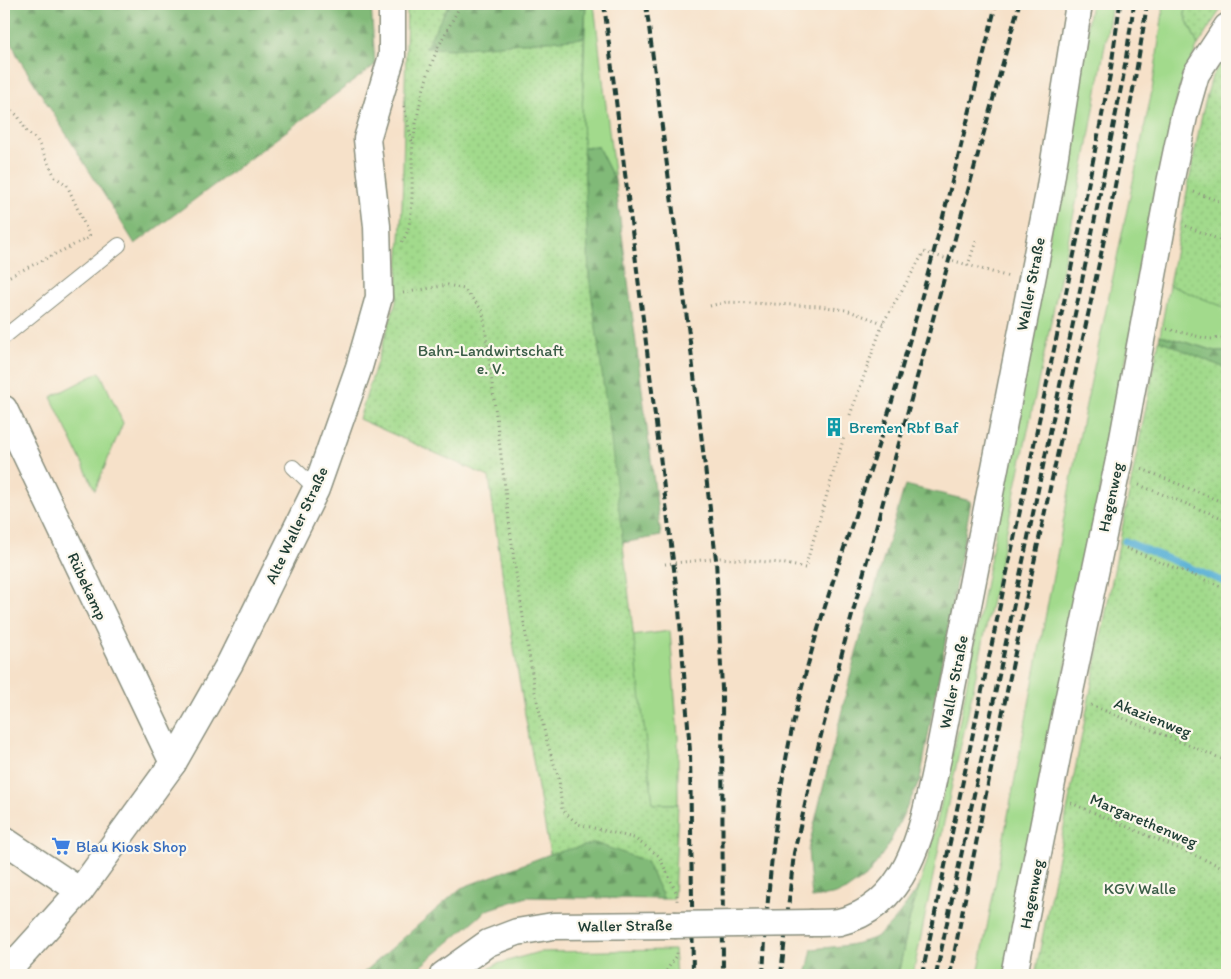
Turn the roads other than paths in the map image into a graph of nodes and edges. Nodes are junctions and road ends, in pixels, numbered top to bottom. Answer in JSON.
{"nodes":[{"id":1,"x":392,"y":4,"type":"edge"},
{"id":2,"x":1079,"y":4,"type":"edge"},
{"id":3,"x":1227,"y":27,"type":"edge"},
{"id":4,"x":119,"y":245,"type":"dead end"},
{"id":5,"x":4,"y":337,"type":"edge"},
{"id":6,"x":4,"y":409,"type":"edge"},
{"id":7,"x":293,"y":467,"type":"dead end"},
{"id":8,"x":316,"y":489,"type":"junction"},
{"id":9,"x":173,"y":763,"type":"junction"},
{"id":10,"x":4,"y":840,"type":"edge"},
{"id":11,"x":80,"y":891,"type":"junction"},
{"id":12,"x":4,"y":975,"type":"edge"},
{"id":13,"x":443,"y":975,"type":"edge"},
{"id":14,"x":1014,"y":975,"type":"edge"}],
"edges":[{"from":1,"to":8,"type":"street","name":"Alte Waller Straße"},
{"from":2,"to":13,"type":"street","name":"Waller Straße","bridge":true},
{"from":3,"to":14,"type":"street","name":"Hagenweg"},
{"from":4,"to":5,"type":"lane"},
{"from":6,"to":9,"type":"street","name":"Rübekamp"},
{"from":7,"to":8,"type":"lane"},
{"from":8,"to":9,"type":"street","name":"Alte Waller Straße"},
{"from":9,"to":11,"type":"street","name":"Alte Waller Straße"},
{"from":10,"to":11,"type":"street"},
{"from":11,"to":12,"type":"street","name":"Alte Waller Straße"}]}
